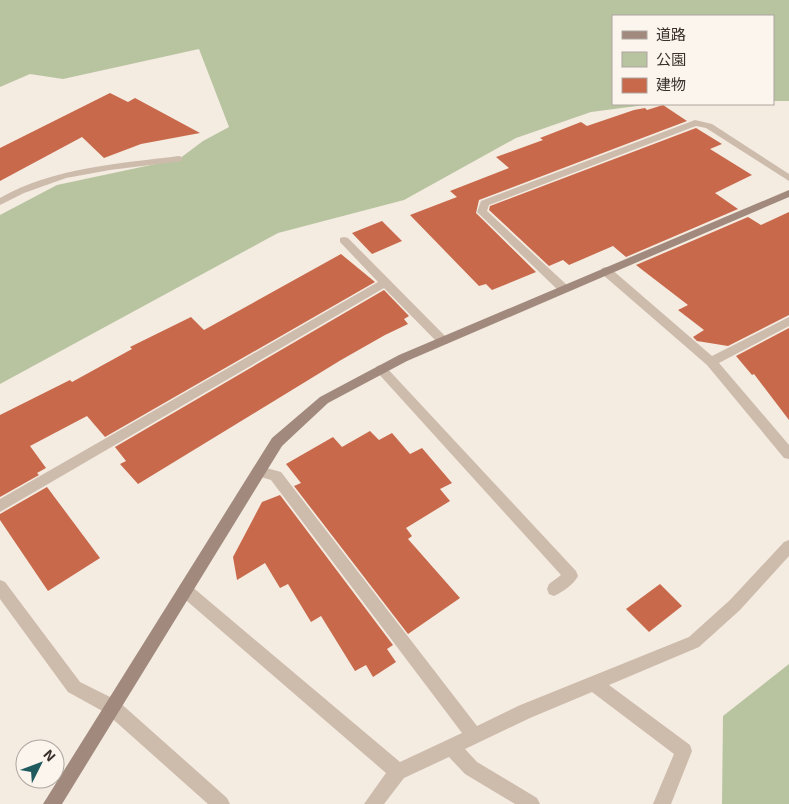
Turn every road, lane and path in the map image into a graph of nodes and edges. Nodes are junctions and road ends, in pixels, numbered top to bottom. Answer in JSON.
{"nodes":[{"id":1,"x":179,"y":159,"type":"dead end"},
{"id":2,"x":789,"y":178,"type":"edge"},
{"id":3,"x":789,"y":193,"type":"edge"},
{"id":4,"x":0,"y":202,"type":"edge"},
{"id":5,"x":344,"y":240,"type":"dead end"},
{"id":6,"x":606,"y":271,"type":"junction"},
{"id":7,"x":386,"y":282,"type":"junction"},
{"id":8,"x":564,"y":289,"type":"junction"},
{"id":9,"x":789,"y":321,"type":"edge"},
{"id":10,"x":444,"y":340,"type":"junction"},
{"id":11,"x":711,"y":362,"type":"junction"},
{"id":12,"x":382,"y":370,"type":"junction"},
{"id":13,"x":789,"y":454,"type":"edge"},
{"id":14,"x":259,"y":471,"type":"junction"},
{"id":15,"x":0,"y":506,"type":"edge"},
{"id":16,"x":789,"y":546,"type":"edge"},
{"id":17,"x":0,"y":587,"type":"edge"},
{"id":18,"x":554,"y":589,"type":"dead end"},
{"id":19,"x":185,"y":590,"type":"junction"},
{"id":20,"x":594,"y":683,"type":"junction"},
{"id":21,"x":112,"y":707,"type":"junction"},
{"id":22,"x":475,"y":736,"type":"junction"},
{"id":23,"x":451,"y":747,"type":"junction"},
{"id":24,"x":398,"y":772,"type":"junction"},
{"id":25,"x":52,"y":804,"type":"edge"},
{"id":26,"x":221,"y":804,"type":"edge"},
{"id":27,"x":373,"y":804,"type":"edge"},
{"id":28,"x":531,"y":804,"type":"edge"},
{"id":29,"x":662,"y":804,"type":"edge"}],
"edges":[{"from":1,"to":4,"type":"street"},
{"from":2,"to":8,"type":"street"},
{"from":3,"to":6,"type":"street"},
{"from":5,"to":7,"type":"street"},
{"from":6,"to":8,"type":"street"},
{"from":6,"to":11,"type":"street"},
{"from":7,"to":10,"type":"street"},
{"from":7,"to":15,"type":"street"},
{"from":8,"to":10,"type":"street"},
{"from":9,"to":11,"type":"street"},
{"from":10,"to":12,"type":"street"},
{"from":11,"to":13,"type":"street"},
{"from":12,"to":14,"type":"street"},
{"from":12,"to":18,"type":"street"},
{"from":14,"to":19,"type":"street"},
{"from":14,"to":22,"type":"street"},
{"from":16,"to":20,"type":"street"},
{"from":17,"to":21,"type":"street"},
{"from":19,"to":21,"type":"street"},
{"from":19,"to":24,"type":"street"},
{"from":20,"to":22,"type":"street"},
{"from":20,"to":29,"type":"street"},
{"from":21,"to":25,"type":"street"},
{"from":21,"to":26,"type":"street"},
{"from":22,"to":23,"type":"street"},
{"from":23,"to":24,"type":"street"},
{"from":23,"to":28,"type":"street"},
{"from":24,"to":27,"type":"street"}]}
